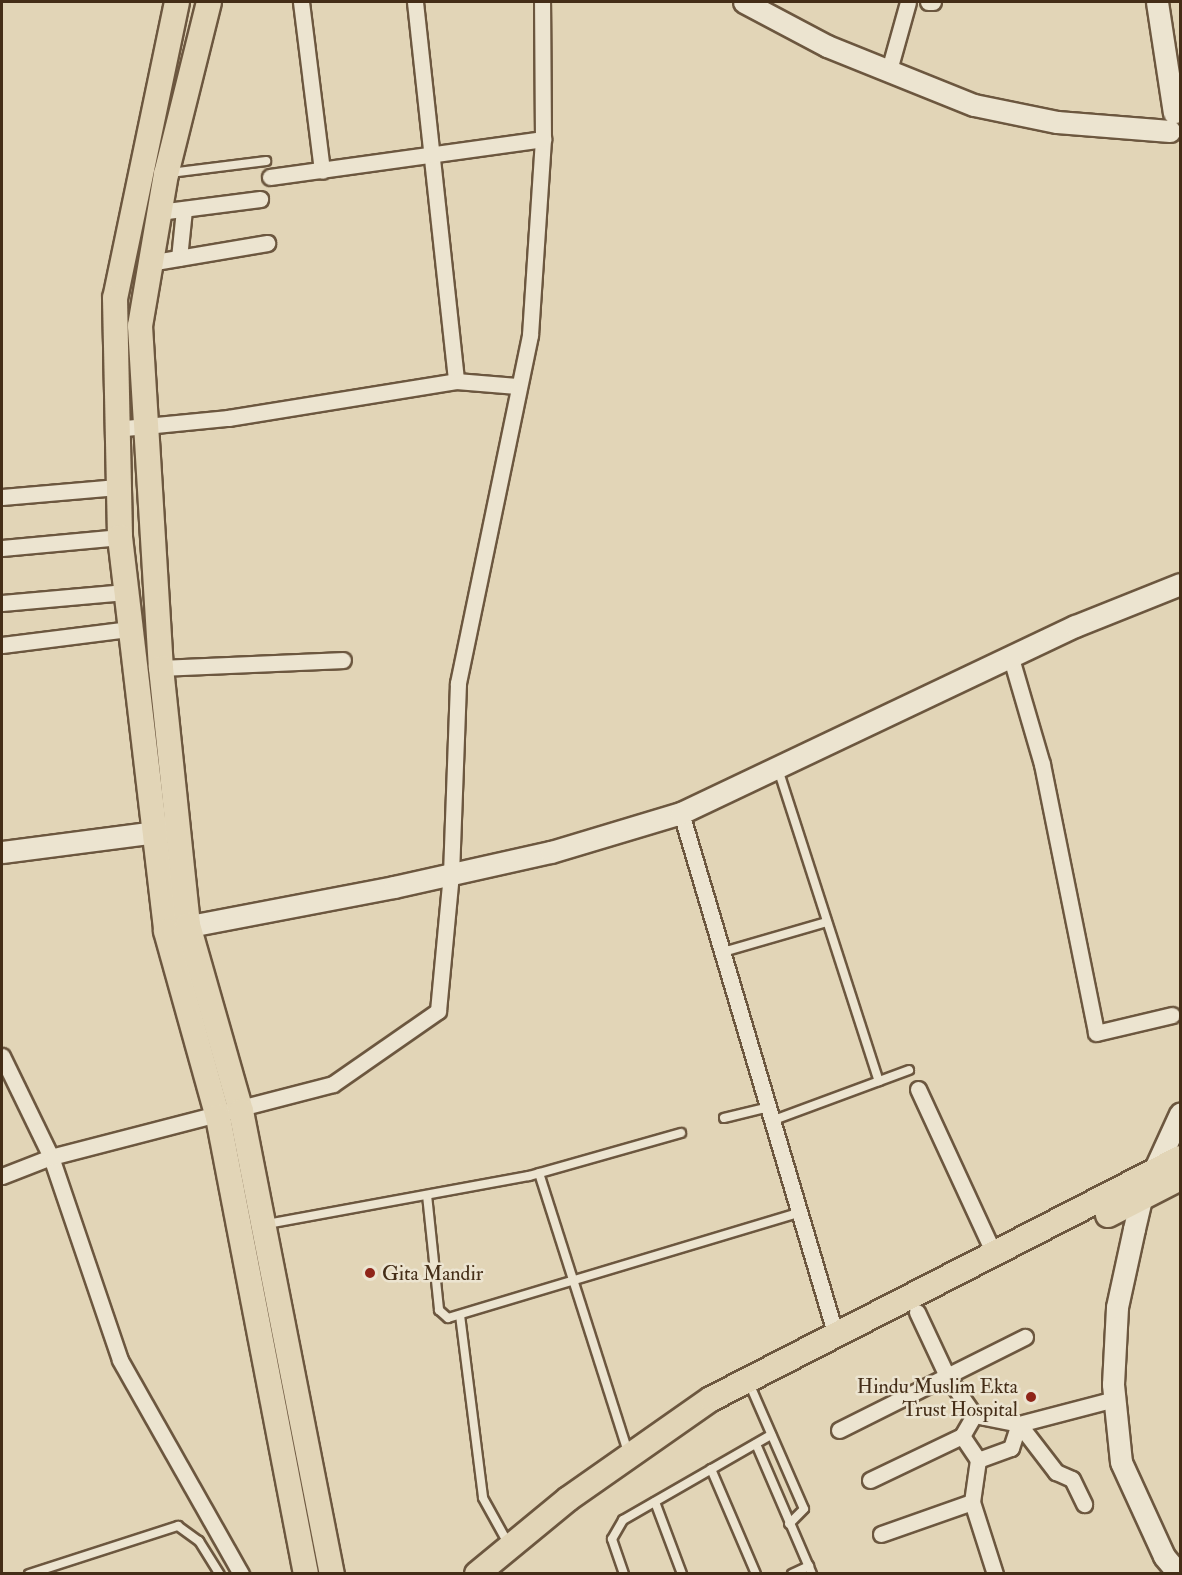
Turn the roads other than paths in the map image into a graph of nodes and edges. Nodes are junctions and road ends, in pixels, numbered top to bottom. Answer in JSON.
{"nodes":[{"id":1,"x":177,"y":2,"type":"edge"},
{"id":2,"x":209,"y":2,"type":"edge"},
{"id":3,"x":301,"y":2,"type":"edge"},
{"id":4,"x":415,"y":2,"type":"edge"},
{"id":5,"x":542,"y":2,"type":"edge"},
{"id":6,"x":744,"y":2,"type":"edge"},
{"id":7,"x":766,"y":2,"type":"edge"},
{"id":8,"x":908,"y":2,"type":"edge"},
{"id":9,"x":928,"y":2,"type":"edge"},
{"id":10,"x":933,"y":2,"type":"edge"},
{"id":11,"x":1157,"y":2,"type":"edge"},
{"id":12,"x":891,"y":63,"type":"junction"},
{"id":13,"x":1177,"y":125,"type":"edge"},
{"id":14,"x":543,"y":139,"type":"junction"},
{"id":15,"x":434,"y":156,"type":"junction"},
{"id":16,"x":266,"y":161,"type":"dead end"},
{"id":17,"x":322,"y":171,"type":"junction"},
{"id":18,"x":166,"y":174,"type":"junction"},
{"id":19,"x":270,"y":177,"type":"dead end"},
{"id":20,"x":260,"y":199,"type":"dead end"},
{"id":21,"x":184,"y":210,"type":"junction"},
{"id":22,"x":159,"y":212,"type":"junction"},
{"id":23,"x":267,"y":243,"type":"dead end"},
{"id":24,"x":178,"y":258,"type":"junction"},
{"id":25,"x":149,"y":263,"type":"junction"},
{"id":26,"x":456,"y":381,"type":"junction"},
{"id":27,"x":517,"y":386,"type":"junction"},
{"id":28,"x":145,"y":427,"type":"junction"},
{"id":29,"x":116,"y":429,"type":"junction"},
{"id":30,"x":118,"y":486,"type":"junction"},
{"id":31,"x":2,"y":497,"type":"edge"},
{"id":32,"x":120,"y":537,"type":"junction"},
{"id":33,"x":2,"y":549,"type":"edge"},
{"id":34,"x":1180,"y":584,"type":"edge"},
{"id":35,"x":126,"y":592,"type":"junction"},
{"id":36,"x":2,"y":603,"type":"edge"},
{"id":37,"x":128,"y":629,"type":"junction"},
{"id":38,"x":2,"y":645,"type":"edge"},
{"id":39,"x":1011,"y":658,"type":"junction"},
{"id":40,"x":344,"y":660,"type":"dead end"},
{"id":41,"x":161,"y":668,"type":"junction"},
{"id":42,"x":778,"y":769,"type":"junction"},
{"id":43,"x":681,"y":813,"type":"junction"},
{"id":44,"x":165,"y":830,"type":"junction"},
{"id":45,"x":2,"y":852,"type":"edge"},
{"id":46,"x":451,"y":874,"type":"junction"},
{"id":47,"x":827,"y":922,"type":"junction"},
{"id":48,"x":177,"y":928,"type":"junction"},
{"id":49,"x":723,"y":952,"type":"junction"},
{"id":50,"x":1172,"y":1015,"type":"dead end"},
{"id":51,"x":2,"y":1056,"type":"edge"},
{"id":52,"x":909,"y":1070,"type":"dead end"},
{"id":53,"x":879,"y":1081,"type":"junction"},
{"id":54,"x":918,"y":1089,"type":"dead end"},
{"id":55,"x":230,"y":1114,"type":"junction"},
{"id":56,"x":772,"y":1114,"type":"junction"},
{"id":57,"x":1180,"y":1114,"type":"edge"},
{"id":58,"x":724,"y":1118,"type":"dead end"},
{"id":59,"x":681,"y":1133,"type":"dead end"},
{"id":60,"x":51,"y":1157,"type":"junction"},
{"id":61,"x":1180,"y":1158,"type":"edge"},
{"id":62,"x":1155,"y":1172,"type":"junction"},
{"id":63,"x":539,"y":1173,"type":"junction"},
{"id":64,"x":2,"y":1176,"type":"edge"},
{"id":65,"x":1180,"y":1178,"type":"edge"},
{"id":66,"x":427,"y":1195,"type":"junction"},
{"id":67,"x":1142,"y":1199,"type":"junction"},
{"id":68,"x":797,"y":1213,"type":"junction"},
{"id":69,"x":265,"y":1225,"type":"junction"},
{"id":70,"x":994,"y":1256,"type":"junction"},
{"id":71,"x":574,"y":1283,"type":"junction"},
{"id":72,"x":917,"y":1312,"type":"junction"},
{"id":73,"x":460,"y":1315,"type":"junction"},
{"id":74,"x":836,"y":1336,"type":"junction"},
{"id":75,"x":1025,"y":1338,"type":"dead end"},
{"id":76,"x":947,"y":1376,"type":"junction"},
{"id":77,"x":751,"y":1388,"type":"junction"},
{"id":78,"x":1114,"y":1399,"type":"junction"},
{"id":79,"x":974,"y":1415,"type":"junction"},
{"id":80,"x":1020,"y":1424,"type":"junction"},
{"id":81,"x":839,"y":1430,"type":"dead end"},
{"id":82,"x":771,"y":1435,"type":"junction"},
{"id":83,"x":962,"y":1436,"type":"junction"},
{"id":84,"x":756,"y":1444,"type":"junction"},
{"id":85,"x":629,"y":1456,"type":"junction"},
{"id":86,"x":978,"y":1460,"type":"junction"},
{"id":87,"x":711,"y":1469,"type":"junction"},
{"id":88,"x":870,"y":1480,"type":"dead end"},
{"id":89,"x":655,"y":1502,"type":"junction"},
{"id":90,"x":972,"y":1502,"type":"junction"},
{"id":91,"x":1083,"y":1504,"type":"dead end"},
{"id":92,"x":789,"y":1524,"type":"junction"},
{"id":93,"x":881,"y":1534,"type":"dead end"},
{"id":94,"x":510,"y":1546,"type":"junction"},
{"id":95,"x":811,"y":1570,"type":"edge"},
{"id":96,"x":29,"y":1574,"type":"edge"},
{"id":97,"x":220,"y":1574,"type":"edge"},
{"id":98,"x":241,"y":1574,"type":"edge"},
{"id":99,"x":306,"y":1574,"type":"edge"},
{"id":100,"x":332,"y":1574,"type":"edge"},
{"id":101,"x":477,"y":1574,"type":"edge"},
{"id":102,"x":501,"y":1574,"type":"edge"},
{"id":103,"x":624,"y":1574,"type":"edge"},
{"id":104,"x":682,"y":1574,"type":"edge"},
{"id":105,"x":756,"y":1574,"type":"edge"},
{"id":106,"x":792,"y":1574,"type":"edge"},
{"id":107,"x":995,"y":1574,"type":"edge"},
{"id":108,"x":1179,"y":1574,"type":"edge"}],
"edges":[{"from":1,"to":29,"type":"main road"},
{"from":2,"to":18,"type":"main road"},
{"from":3,"to":17,"type":"street"},
{"from":4,"to":15,"type":"street"},
{"from":5,"to":14,"type":"street"},
{"from":6,"to":13,"type":"street"},
{"from":7,"to":12,"type":"street"},
{"from":8,"to":12,"type":"street"},
{"from":9,"to":10,"type":"street"},
{"from":11,"to":13,"type":"street"},
{"from":12,"to":13,"type":"street"},
{"from":14,"to":15,"type":"street"},
{"from":14,"to":27,"type":"street"},
{"from":15,"to":17,"type":"street"},
{"from":15,"to":26,"type":"street"},
{"from":16,"to":18,"type":"lane"},
{"from":17,"to":19,"type":"street"},
{"from":18,"to":22,"type":"main road"},
{"from":20,"to":21,"type":"street"},
{"from":21,"to":22,"type":"street"},
{"from":21,"to":24,"type":"street"},
{"from":22,"to":25,"type":"main road"},
{"from":23,"to":24,"type":"street"},
{"from":24,"to":25,"type":"street"},
{"from":25,"to":28,"type":"main road"},
{"from":26,"to":27,"type":"street"},
{"from":26,"to":28,"type":"street"},
{"from":27,"to":46,"type":"street"},
{"from":28,"to":29,"type":"street"},
{"from":28,"to":41,"type":"main road"},
{"from":29,"to":30,"type":"main road"},
{"from":30,"to":31,"type":"street"},
{"from":30,"to":32,"type":"main road"},
{"from":32,"to":33,"type":"street"},
{"from":32,"to":35,"type":"main road"},
{"from":34,"to":39,"type":"street"},
{"from":35,"to":36,"type":"street"},
{"from":35,"to":37,"type":"main road"},
{"from":37,"to":38,"type":"street"},
{"from":37,"to":44,"type":"main road"},
{"from":39,"to":42,"type":"street"},
{"from":39,"to":50,"type":"street"},
{"from":40,"to":41,"type":"street"},
{"from":41,"to":44,"type":"main road"},
{"from":42,"to":43,"type":"street"},
{"from":42,"to":47,"type":"lane"},
{"from":43,"to":46,"type":"street"},
{"from":43,"to":49,"type":"street"},
{"from":44,"to":45,"type":"street"},
{"from":44,"to":48,"type":"main road"},
{"from":46,"to":48,"type":"street"},
{"from":46,"to":55,"type":"street"},
{"from":47,"to":49,"type":"lane"},
{"from":47,"to":53,"type":"lane"},
{"from":48,"to":55,"type":"main road"},
{"from":49,"to":56,"type":"street"},
{"from":51,"to":60,"type":"street"},
{"from":52,"to":53,"type":"lane"},
{"from":53,"to":56,"type":"lane"},
{"from":54,"to":70,"type":"street"},
{"from":55,"to":60,"type":"street"},
{"from":55,"to":69,"type":"main road"},
{"from":55,"to":99,"type":"main road"},
{"from":56,"to":58,"type":"lane"},
{"from":56,"to":68,"type":"street"},
{"from":57,"to":62,"type":"street"},
{"from":59,"to":63,"type":"lane"},
{"from":60,"to":64,"type":"street"},
{"from":60,"to":98,"type":"street"},
{"from":61,"to":62,"type":"main road"},
{"from":62,"to":67,"type":"street"},
{"from":62,"to":70,"type":"main road"},
{"from":63,"to":66,"type":"lane"},
{"from":63,"to":71,"type":"lane"},
{"from":65,"to":67,"type":"main road"},
{"from":66,"to":69,"type":"lane"},
{"from":66,"to":73,"type":"lane"},
{"from":67,"to":72,"type":"main road"},
{"from":67,"to":78,"type":"street"},
{"from":68,"to":71,"type":"lane"},
{"from":68,"to":74,"type":"street"},
{"from":69,"to":100,"type":"main road"},
{"from":70,"to":74,"type":"main road"},
{"from":71,"to":73,"type":"lane"},
{"from":71,"to":85,"type":"lane"},
{"from":72,"to":76,"type":"street"},
{"from":72,"to":77,"type":"main road"},
{"from":73,"to":94,"type":"lane"},
{"from":74,"to":77,"type":"main road"},
{"from":75,"to":76,"type":"street"},
{"from":76,"to":79,"type":"street"},
{"from":76,"to":81,"type":"street"},
{"from":77,"to":82,"type":"lane"},
{"from":77,"to":85,"type":"main road"},
{"from":77,"to":102,"type":"main road"},
{"from":78,"to":80,"type":"street"},
{"from":78,"to":108,"type":"street"},
{"from":79,"to":80,"type":"street"},
{"from":79,"to":83,"type":"street"},
{"from":80,"to":86,"type":"street"},
{"from":80,"to":91,"type":"street"},
{"from":82,"to":84,"type":"lane"},
{"from":82,"to":92,"type":"lane"},
{"from":83,"to":86,"type":"street"},
{"from":83,"to":88,"type":"street"},
{"from":84,"to":87,"type":"lane"},
{"from":84,"to":92,"type":"lane"},
{"from":85,"to":94,"type":"main road"},
{"from":86,"to":90,"type":"street"},
{"from":87,"to":89,"type":"lane"},
{"from":87,"to":105,"type":"lane"},
{"from":89,"to":103,"type":"lane"},
{"from":89,"to":104,"type":"lane"},
{"from":90,"to":93,"type":"street"},
{"from":90,"to":107,"type":"street"},
{"from":92,"to":95,"type":"lane"},
{"from":94,"to":101,"type":"main road"},
{"from":95,"to":106,"type":"lane"},
{"from":96,"to":97,"type":"lane"}]}
